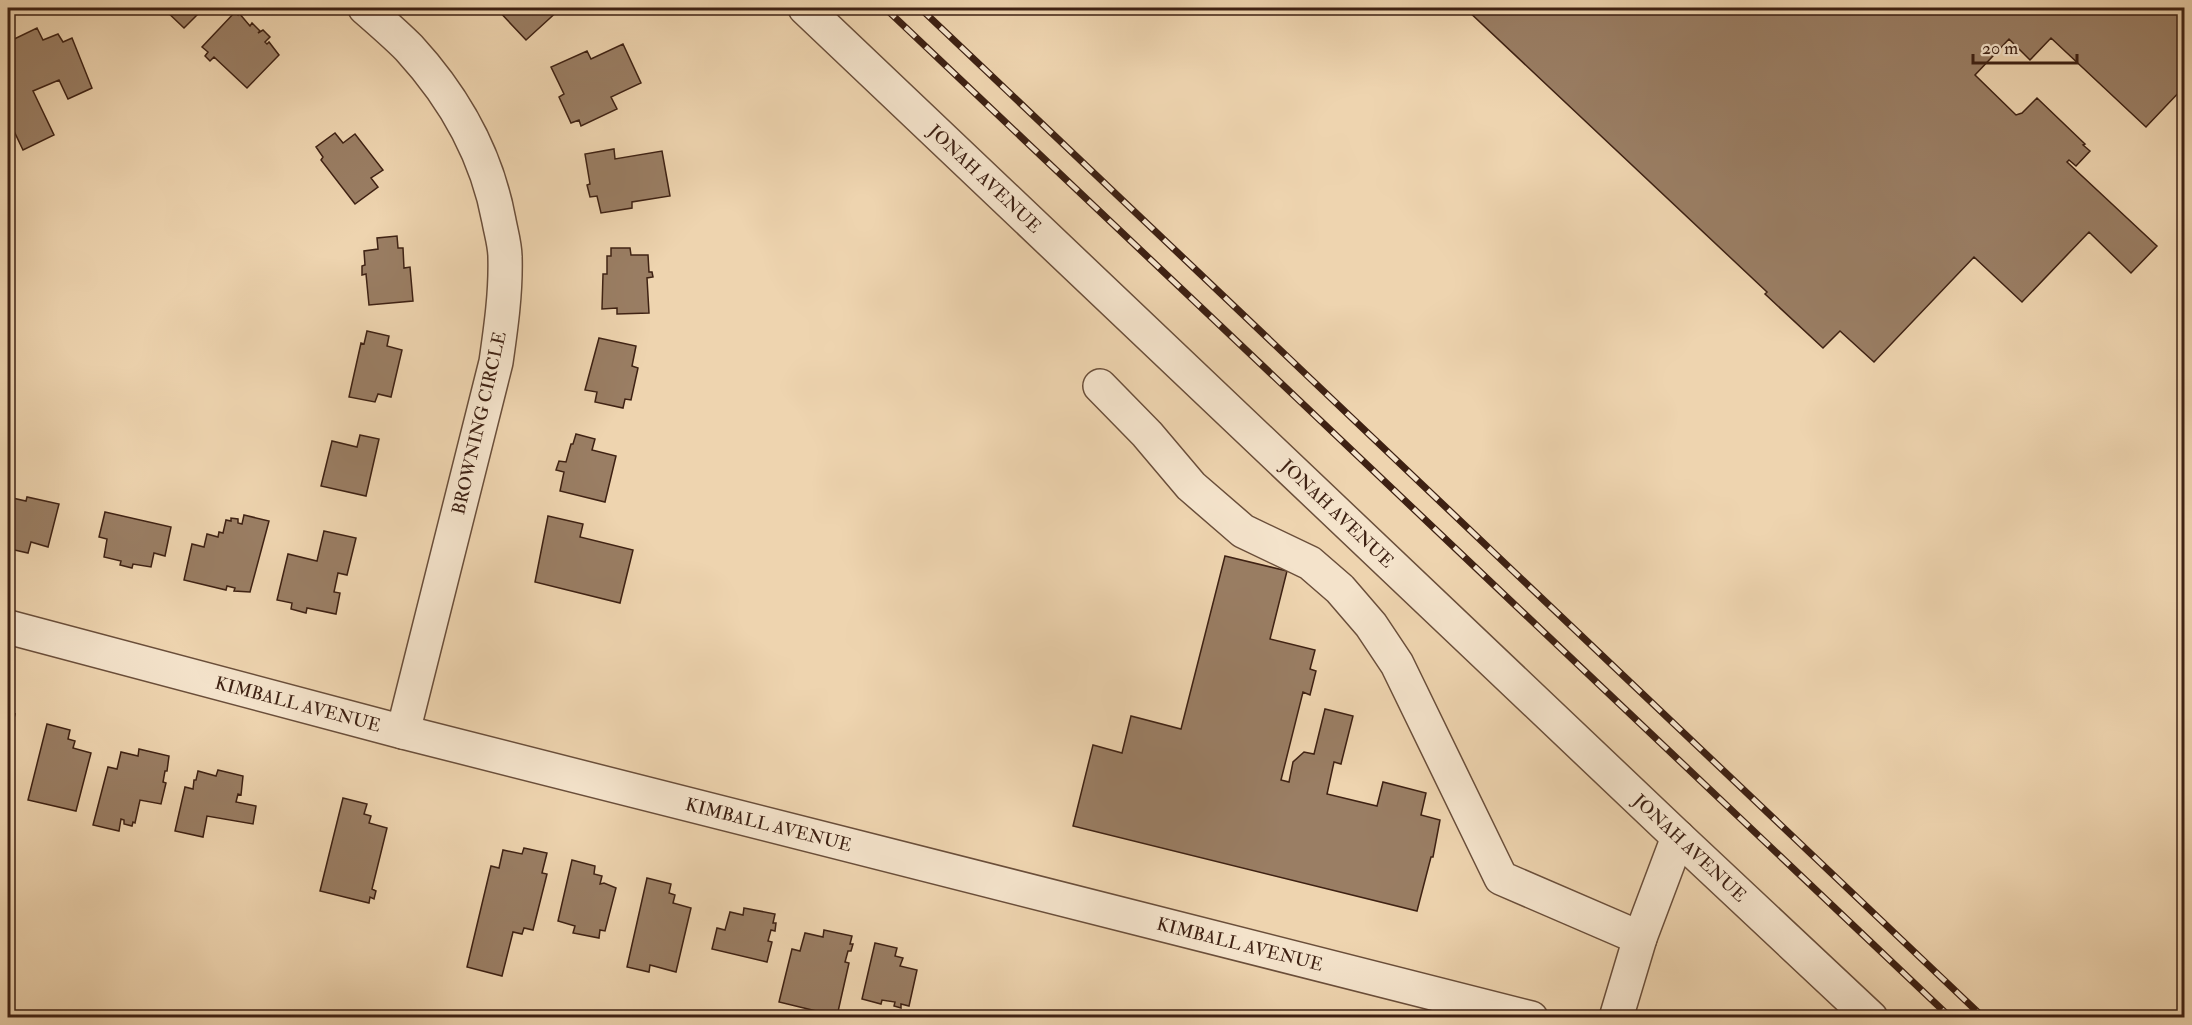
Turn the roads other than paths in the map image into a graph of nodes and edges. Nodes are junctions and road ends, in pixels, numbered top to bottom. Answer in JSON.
{"nodes":[{"id":1,"x":365,"y":8,"type":"edge"},
{"id":2,"x":806,"y":8,"type":"edge"},
{"id":3,"x":1100,"y":387,"type":"dead end"},
{"id":4,"x":8,"y":627,"type":"edge"},
{"id":5,"x":403,"y":732,"type":"junction"},
{"id":6,"x":1678,"y":837,"type":"junction"},
{"id":7,"x":1641,"y":938,"type":"junction"},
{"id":8,"x":1531,"y":1017,"type":"edge"},
{"id":9,"x":1616,"y":1017,"type":"edge"},
{"id":10,"x":1871,"y":1017,"type":"edge"}],
"edges":[{"from":1,"to":5,"type":"street","name":"BROWNING CIRCLE"},
{"from":2,"to":6,"type":"street","name":"JONAH AVENUE"},
{"from":3,"to":7,"type":"street"},
{"from":4,"to":5,"type":"street","name":"KIMBALL AVENUE"},
{"from":5,"to":8,"type":"street","name":"KIMBALL AVENUE"},
{"from":6,"to":7,"type":"street"},
{"from":6,"to":10,"type":"street","name":"JONAH AVENUE"},
{"from":7,"to":9,"type":"street"}]}
